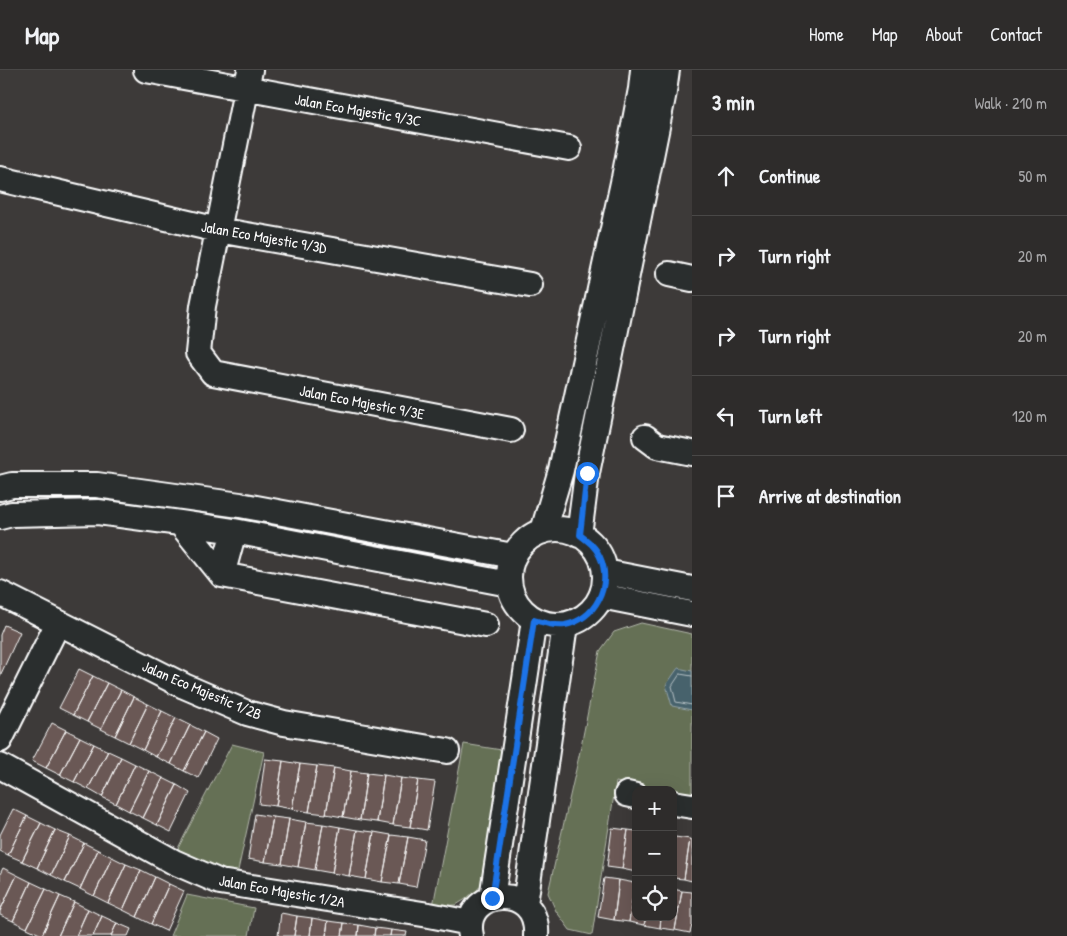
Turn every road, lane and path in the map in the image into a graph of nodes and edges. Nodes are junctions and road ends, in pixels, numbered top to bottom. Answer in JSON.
{"nodes":[{"id":1,"x":146,"y":70,"type":"edge"},
{"id":2,"x":643,"y":70,"type":"edge"},
{"id":3,"x":667,"y":70,"type":"edge"},
{"id":4,"x":248,"y":80,"type":"edge"},
{"id":5,"x":570,"y":148,"type":"dead end"},
{"id":6,"x":0,"y":179,"type":"edge"},
{"id":7,"x":218,"y":230,"type":"junction"},
{"id":8,"x":530,"y":285,"type":"dead end"},
{"id":9,"x":511,"y":430,"type":"dead end"},
{"id":10,"x":651,"y":441,"type":"dead end"},
{"id":11,"x":692,"y":453,"type":"edge"},
{"id":12,"x":0,"y":488,"type":"edge"},
{"id":13,"x":0,"y":517,"type":"edge"},
{"id":14,"x":180,"y":523,"type":"junction"},
{"id":15,"x":234,"y":531,"type":"junction"},
{"id":16,"x":543,"y":531,"type":"junction"},
{"id":17,"x":580,"y":535,"type":"junction"},
{"id":18,"x":513,"y":556,"type":"junction"},
{"id":19,"x":605,"y":572,"type":"junction"},
{"id":20,"x":222,"y":575,"type":"junction"},
{"id":21,"x":509,"y":584,"type":"junction"},
{"id":22,"x":692,"y":589,"type":"edge"},
{"id":23,"x":0,"y":593,"type":"edge"},
{"id":24,"x":601,"y":596,"type":"junction"},
{"id":25,"x":692,"y":614,"type":"edge"},
{"id":26,"x":534,"y":620,"type":"junction"},
{"id":27,"x":58,"y":623,"type":"junction"},
{"id":28,"x":486,"y":625,"type":"dead end"},
{"id":29,"x":565,"y":625,"type":"junction"},
{"id":30,"x":0,"y":740,"type":"edge"},
{"id":31,"x":447,"y":751,"type":"dead end"},
{"id":32,"x":0,"y":766,"type":"edge"},
{"id":33,"x":677,"y":804,"type":"edge"},
{"id":34,"x":692,"y":806,"type":"edge"},
{"id":35,"x":492,"y":898,"type":"junction"},
{"id":36,"x":525,"y":904,"type":"junction"},
{"id":37,"x":470,"y":929,"type":"edge"},
{"id":38,"x":536,"y":936,"type":"edge"}],
"edges":[{"from":1,"to":4,"type":"street","name":"Jalan Eco Majestic 9/3C"},
{"from":2,"to":16,"type":"street"},
{"from":3,"to":17,"type":"street"},
{"from":4,"to":5,"type":"street","name":"Jalan Eco Majestic 9/3C"},
{"from":4,"to":7,"type":"street"},
{"from":6,"to":7,"type":"street","name":"Jalan Eco Majestic 9/3D"},
{"from":7,"to":8,"type":"street","name":"Jalan Eco Majestic 9/3D"},
{"from":7,"to":9,"type":"street","name":"Jalan Eco Majestic 9/3E"},
{"from":10,"to":11,"type":"street"},
{"from":12,"to":18,"type":"street"},
{"from":13,"to":14,"type":"street"},
{"from":14,"to":15,"type":"street"},
{"from":14,"to":20,"type":"street"},
{"from":15,"to":20,"type":"street"},
{"from":15,"to":21,"type":"street"},
{"from":16,"to":17,"type":"street"},
{"from":16,"to":18,"type":"street"},
{"from":17,"to":19,"type":"street"},
{"from":18,"to":21,"type":"street"},
{"from":19,"to":22,"type":"street"},
{"from":19,"to":24,"type":"street"},
{"from":20,"to":28,"type":"street"},
{"from":21,"to":26,"type":"street"},
{"from":23,"to":27,"type":"street","name":"Jalan Eco Majestic 1/2B"},
{"from":24,"to":25,"type":"street"},
{"from":24,"to":29,"type":"street"},
{"from":26,"to":29,"type":"street"},
{"from":26,"to":35,"type":"street"},
{"from":27,"to":30,"type":"street"},
{"from":27,"to":31,"type":"street","name":"Jalan Eco Majestic 1/2B"},
{"from":29,"to":36,"type":"street"},
{"from":32,"to":37,"type":"street","name":"Jalan Eco Majestic 1/2A"},
{"from":33,"to":34,"type":"street"},
{"from":35,"to":36,"type":"street"},
{"from":35,"to":37,"type":"street"},
{"from":36,"to":38,"type":"street"}]}
